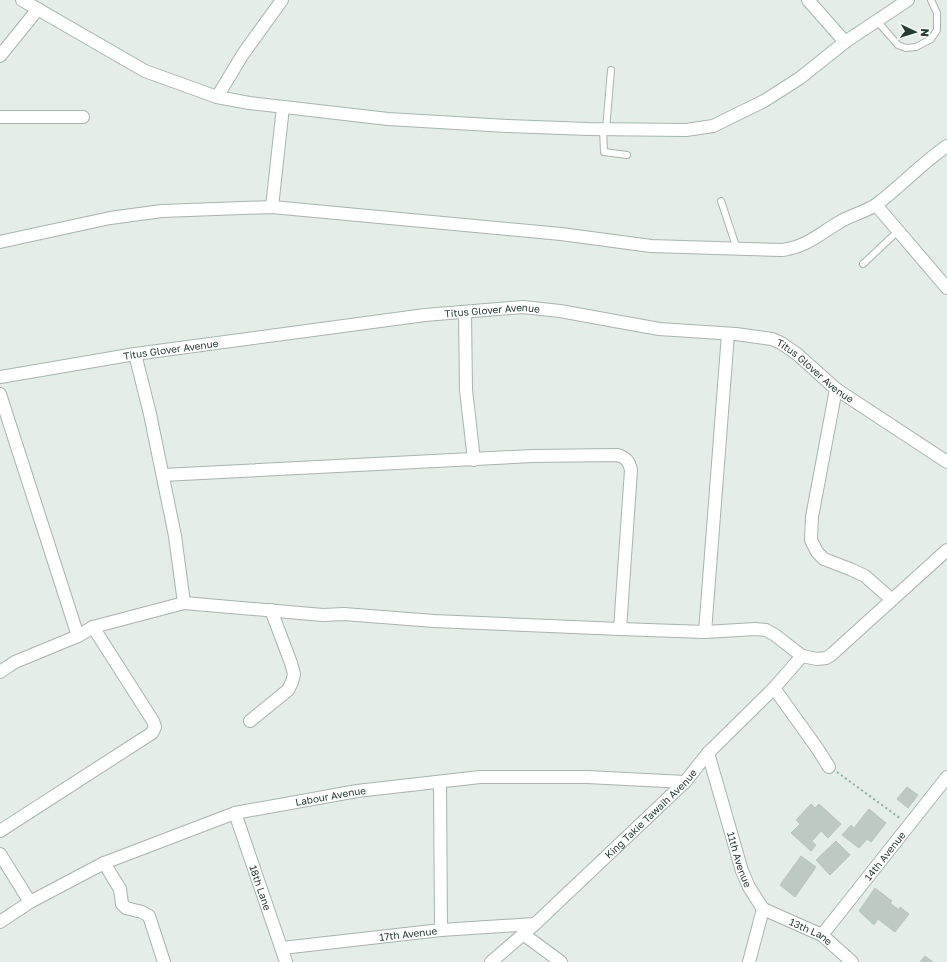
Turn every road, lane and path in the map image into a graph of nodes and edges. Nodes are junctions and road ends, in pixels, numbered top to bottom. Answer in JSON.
{"nodes":[{"id":1,"x":22,"y":0,"type":"edge"},
{"id":2,"x":282,"y":0,"type":"edge"},
{"id":3,"x":808,"y":0,"type":"edge"},
{"id":4,"x":908,"y":0,"type":"edge"},
{"id":5,"x":931,"y":0,"type":"edge"},
{"id":6,"x":38,"y":9,"type":"junction"},
{"id":7,"x":877,"y":21,"type":"junction"},
{"id":8,"x":845,"y":42,"type":"junction"},
{"id":9,"x":0,"y":56,"type":"edge"},
{"id":10,"x":611,"y":70,"type":"dead end"},
{"id":11,"x":217,"y":97,"type":"junction"},
{"id":12,"x":282,"y":107,"type":"junction"},
{"id":13,"x":0,"y":117,"type":"edge"},
{"id":14,"x":83,"y":117,"type":"dead end"},
{"id":15,"x":605,"y":129,"type":"junction"},
{"id":16,"x":947,"y":146,"type":"edge"},
{"id":17,"x":627,"y":155,"type":"dead end"},
{"id":18,"x":721,"y":201,"type":"dead end"},
{"id":19,"x":876,"y":205,"type":"junction"},
{"id":20,"x":272,"y":207,"type":"junction"},
{"id":21,"x":898,"y":231,"type":"junction"},
{"id":22,"x":0,"y":242,"type":"edge"},
{"id":23,"x":737,"y":249,"type":"junction"},
{"id":24,"x":863,"y":264,"type":"dead end"},
{"id":25,"x":947,"y":288,"type":"edge"},
{"id":26,"x":465,"y":312,"type":"junction"},
{"id":27,"x":728,"y":334,"type":"junction"},
{"id":28,"x":135,"y":354,"type":"junction"},
{"id":29,"x":0,"y":377,"type":"edge"},
{"id":30,"x":836,"y":389,"type":"junction"},
{"id":31,"x":0,"y":394,"type":"edge"},
{"id":32,"x":474,"y":460,"type":"junction"},
{"id":33,"x":947,"y":462,"type":"edge"},
{"id":34,"x":163,"y":475,"type":"junction"},
{"id":35,"x":947,"y":550,"type":"edge"},
{"id":36,"x":891,"y":599,"type":"junction"},
{"id":37,"x":184,"y":603,"type":"junction"},
{"id":38,"x":271,"y":610,"type":"junction"},
{"id":39,"x":93,"y":627,"type":"junction"},
{"id":40,"x":620,"y":629,"type":"junction"},
{"id":41,"x":705,"y":632,"type":"junction"},
{"id":42,"x":78,"y":636,"type":"junction"},
{"id":43,"x":802,"y":656,"type":"junction"},
{"id":44,"x":0,"y":672,"type":"edge"},
{"id":45,"x":774,"y":688,"type":"junction"},
{"id":46,"x":250,"y":721,"type":"dead end"},
{"id":47,"x":708,"y":753,"type":"junction"},
{"id":48,"x":829,"y":767,"type":"joint"},
{"id":49,"x":947,"y":777,"type":"edge"},
{"id":50,"x":440,"y":782,"type":"junction"},
{"id":51,"x":685,"y":782,"type":"junction"},
{"id":52,"x":236,"y":813,"type":"junction"},
{"id":53,"x":909,"y":825,"type":"junction"},
{"id":54,"x":0,"y":831,"type":"edge"},
{"id":55,"x":0,"y":854,"type":"edge"},
{"id":56,"x":104,"y":863,"type":"junction"},
{"id":57,"x":30,"y":902,"type":"junction"},
{"id":58,"x":763,"y":909,"type":"junction"},
{"id":59,"x":0,"y":922,"type":"edge"},
{"id":60,"x":535,"y":924,"type":"junction"},
{"id":61,"x":441,"y":930,"type":"junction"},
{"id":62,"x":523,"y":934,"type":"junction"},
{"id":63,"x":822,"y":935,"type":"junction"},
{"id":64,"x":282,"y":948,"type":"junction"},
{"id":65,"x":164,"y":962,"type":"edge"},
{"id":66,"x":286,"y":962,"type":"edge"},
{"id":67,"x":491,"y":962,"type":"edge"},
{"id":68,"x":561,"y":962,"type":"edge"},
{"id":69,"x":748,"y":962,"type":"edge"},
{"id":70,"x":852,"y":962,"type":"edge"}],
"edges":[{"from":1,"to":6,"type":"street"},
{"from":2,"to":11,"type":"street"},
{"from":3,"to":8,"type":"street"},
{"from":4,"to":7,"type":"street"},
{"from":5,"to":7,"type":"lane"},
{"from":6,"to":9,"type":"street"},
{"from":6,"to":11,"type":"street"},
{"from":7,"to":8,"type":"street"},
{"from":8,"to":15,"type":"street"},
{"from":10,"to":15,"type":"lane"},
{"from":11,"to":12,"type":"street"},
{"from":12,"to":15,"type":"street"},
{"from":12,"to":20,"type":"street"},
{"from":13,"to":14,"type":"street"},
{"from":15,"to":17,"type":"lane"},
{"from":16,"to":19,"type":"street"},
{"from":18,"to":23,"type":"lane"},
{"from":19,"to":21,"type":"street"},
{"from":19,"to":23,"type":"street"},
{"from":20,"to":22,"type":"street"},
{"from":20,"to":23,"type":"street"},
{"from":21,"to":24,"type":"lane"},
{"from":21,"to":25,"type":"street"},
{"from":26,"to":27,"type":"street","name":"Titus Glover Avenue"},
{"from":26,"to":28,"type":"street","name":"Titus Glover Avenue"},
{"from":26,"to":32,"type":"street"},
{"from":27,"to":30,"type":"street","name":"Titus Glover Avenue"},
{"from":27,"to":41,"type":"street"},
{"from":28,"to":29,"type":"street","name":"Titus Glover Avenue"},
{"from":28,"to":34,"type":"street"},
{"from":30,"to":33,"type":"street","name":"Titus Glover Avenue"},
{"from":30,"to":36,"type":"street"},
{"from":31,"to":42,"type":"street"},
{"from":32,"to":34,"type":"street"},
{"from":32,"to":40,"type":"street"},
{"from":34,"to":37,"type":"street"},
{"from":35,"to":36,"type":"street"},
{"from":36,"to":43,"type":"street"},
{"from":37,"to":38,"type":"street"},
{"from":37,"to":39,"type":"street"},
{"from":38,"to":40,"type":"street"},
{"from":38,"to":46,"type":"street"},
{"from":39,"to":42,"type":"street"},
{"from":39,"to":54,"type":"street"},
{"from":40,"to":41,"type":"street"},
{"from":41,"to":43,"type":"street"},
{"from":42,"to":44,"type":"street"},
{"from":43,"to":45,"type":"street","name":"King Takie Tawaih Avenue"},
{"from":45,"to":47,"type":"street","name":"King Takie Tawaih Avenue"},
{"from":45,"to":48,"type":"street"},
{"from":47,"to":51,"type":"street","name":"King Takie Tawaih Avenue"},
{"from":47,"to":58,"type":"street","name":"11th Avenue"},
{"from":48,"to":53,"type":"path"},
{"from":49,"to":53,"type":"street","name":"14th Avenue"},
{"from":50,"to":51,"type":"street","name":"Labour Avenue"},
{"from":50,"to":52,"type":"street","name":"Labour Avenue"},
{"from":50,"to":61,"type":"street"},
{"from":51,"to":60,"type":"street","name":"King Takie Tawaih Avenue"},
{"from":52,"to":56,"type":"street","name":"Labour Avenue"},
{"from":52,"to":64,"type":"street","name":"18th Lane"},
{"from":53,"to":63,"type":"street","name":"14th Avenue"},
{"from":55,"to":57,"type":"street"},
{"from":56,"to":57,"type":"street","name":"Labour Avenue"},
{"from":56,"to":65,"type":"street"},
{"from":57,"to":59,"type":"street","name":"Labour Avenue"},
{"from":58,"to":63,"type":"street","name":"13th Lane"},
{"from":58,"to":69,"type":"street"},
{"from":60,"to":61,"type":"street","name":"17th Avenue"},
{"from":60,"to":62,"type":"street","name":"King Takie Tawaih Avenue"},
{"from":61,"to":64,"type":"street","name":"17th Avenue"},
{"from":62,"to":67,"type":"street","name":"King Takie Tawaih Avenue"},
{"from":62,"to":68,"type":"street"},
{"from":63,"to":70,"type":"street","name":"13th Lane"},
{"from":64,"to":66,"type":"street","name":"18th Lane"}]}
